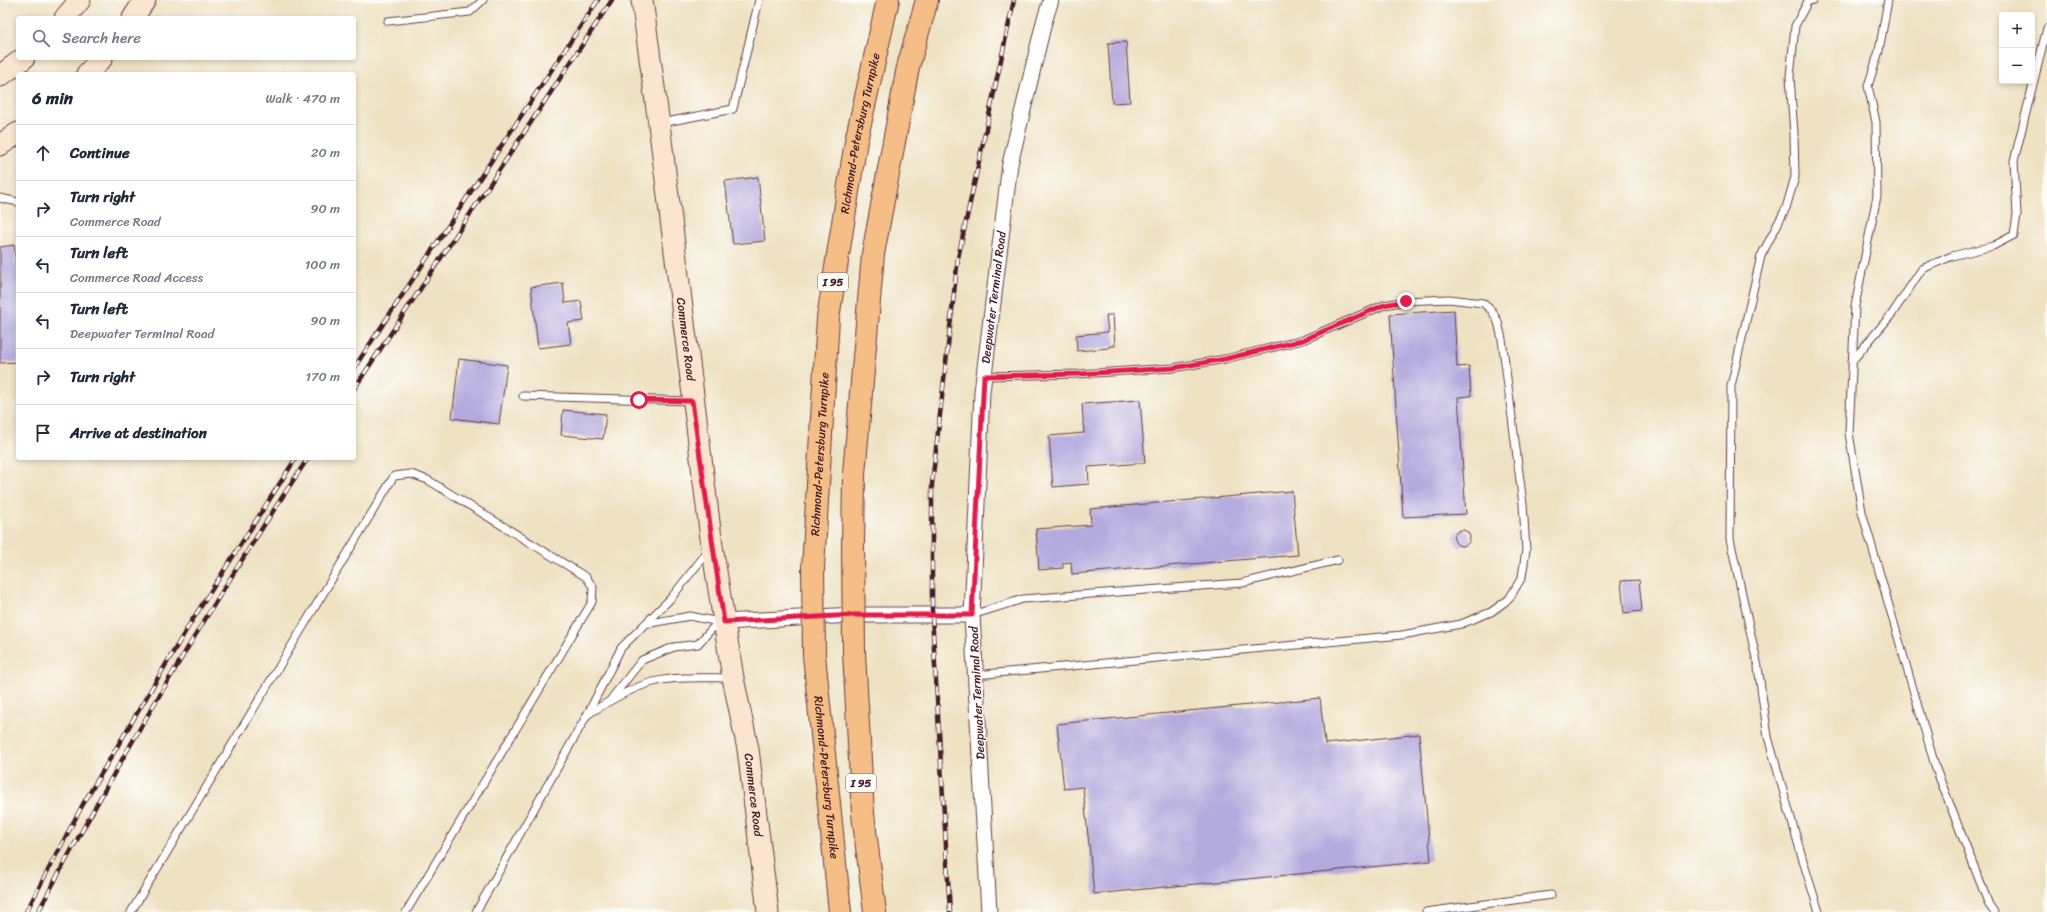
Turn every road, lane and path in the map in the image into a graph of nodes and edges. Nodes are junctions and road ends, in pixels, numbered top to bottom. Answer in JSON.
{"nodes":[{"id":1,"x":80,"y":0,"type":"edge"},
{"id":2,"x":145,"y":0,"type":"edge"},
{"id":3,"x":483,"y":0,"type":"edge"},
{"id":4,"x":642,"y":0,"type":"edge"},
{"id":5,"x":759,"y":0,"type":"edge"},
{"id":6,"x":888,"y":0,"type":"edge"},
{"id":7,"x":927,"y":0,"type":"edge"},
{"id":8,"x":1051,"y":0,"type":"edge"},
{"id":9,"x":1813,"y":0,"type":"edge"},
{"id":10,"x":1888,"y":0,"type":"edge"},
{"id":11,"x":67,"y":16,"type":"edge"},
{"id":12,"x":134,"y":16,"type":"edge"},
{"id":13,"x":388,"y":21,"type":"dead end"},
{"id":14,"x":2047,"y":28,"type":"edge"},
{"id":15,"x":21,"y":60,"type":"edge"},
{"id":16,"x":100,"y":60,"type":"edge"},
{"id":17,"x":88,"y":72,"type":"edge"},
{"id":18,"x":0,"y":76,"type":"edge"},
{"id":19,"x":659,"y":124,"type":"junction"},
{"id":20,"x":16,"y":134,"type":"edge"},
{"id":21,"x":0,"y":145,"type":"edge"},
{"id":22,"x":0,"y":198,"type":"edge"},
{"id":23,"x":16,"y":202,"type":"edge"},
{"id":24,"x":1852,"y":362,"type":"junction"},
{"id":25,"x":984,"y":376,"type":"junction"},
{"id":26,"x":523,"y":396,"type":"dead end"},
{"id":27,"x":692,"y":401,"type":"junction"},
{"id":28,"x":712,"y":546,"type":"junction"},
{"id":29,"x":1338,"y":560,"type":"dead end"},
{"id":30,"x":972,"y":615,"type":"junction"},
{"id":31,"x":720,"y":622,"type":"junction"},
{"id":32,"x":645,"y":624,"type":"junction"},
{"id":33,"x":976,"y":675,"type":"junction"},
{"id":34,"x":733,"y":678,"type":"junction"},
{"id":35,"x":610,"y":700,"type":"junction"},
{"id":36,"x":587,"y":715,"type":"junction"},
{"id":37,"x":1551,"y":895,"type":"dead end"},
{"id":38,"x":131,"y":912,"type":"edge"},
{"id":39,"x":406,"y":912,"type":"edge"},
{"id":40,"x":476,"y":912,"type":"edge"},
{"id":41,"x":756,"y":912,"type":"edge"},
{"id":42,"x":768,"y":912,"type":"edge"},
{"id":43,"x":840,"y":912,"type":"edge"},
{"id":44,"x":875,"y":912,"type":"edge"},
{"id":45,"x":989,"y":912,"type":"edge"},
{"id":46,"x":1426,"y":912,"type":"edge"},
{"id":47,"x":1819,"y":912,"type":"edge"},
{"id":48,"x":1994,"y":912,"type":"edge"}],
"edges":[{"from":1,"to":11,"type":"main road"},
{"from":2,"to":12,"type":"main road"},
{"from":3,"to":13,"type":"lane"},
{"from":4,"to":19,"type":"main road","name":"Commerce Road"},
{"from":5,"to":19,"type":"lane"},
{"from":6,"to":43,"type":"highway","name":"Richmond-Petersburg Turnpike","number":"I 95","bridge":true},
{"from":7,"to":44,"type":"highway","number":"I 95","bridge":true},
{"from":8,"to":25,"type":"street","name":"Deepwater Terminal Road"},
{"from":9,"to":47,"type":"lane"},
{"from":10,"to":24,"type":"lane"},
{"from":14,"to":24,"type":"lane"},
{"from":15,"to":18,"type":"main road"},
{"from":16,"to":17,"type":"main road"},
{"from":19,"to":27,"type":"main road","name":"Commerce Road"},
{"from":20,"to":21,"type":"main road"},
{"from":22,"to":23,"type":"lane"},
{"from":24,"to":48,"type":"lane"},
{"from":25,"to":30,"type":"street","name":"Deepwater Terminal Road"},
{"from":25,"to":33,"type":"lane"},
{"from":26,"to":27,"type":"lane"},
{"from":27,"to":28,"type":"main road","name":"Commerce Road"},
{"from":28,"to":31,"type":"main road","name":"Commerce Road"},
{"from":28,"to":32,"type":"lane"},
{"from":29,"to":30,"type":"lane"},
{"from":30,"to":31,"type":"street"},
{"from":30,"to":33,"type":"street","name":"Deepwater Terminal Road"},
{"from":31,"to":32,"type":"lane"},
{"from":31,"to":34,"type":"main road","name":"Commerce Road"},
{"from":31,"to":35,"type":"lane"},
{"from":32,"to":36,"type":"lane"},
{"from":33,"to":45,"type":"street","name":"Deepwater Terminal Road"},
{"from":34,"to":35,"type":"lane"},
{"from":34,"to":41,"type":"main road","name":"Commerce Road"},
{"from":34,"to":42,"type":"main road","name":"Commerce Road"},
{"from":35,"to":36,"type":"lane"},
{"from":36,"to":40,"type":"lane"},
{"from":37,"to":46,"type":"lane"},
{"from":38,"to":39,"type":"lane"}]}
